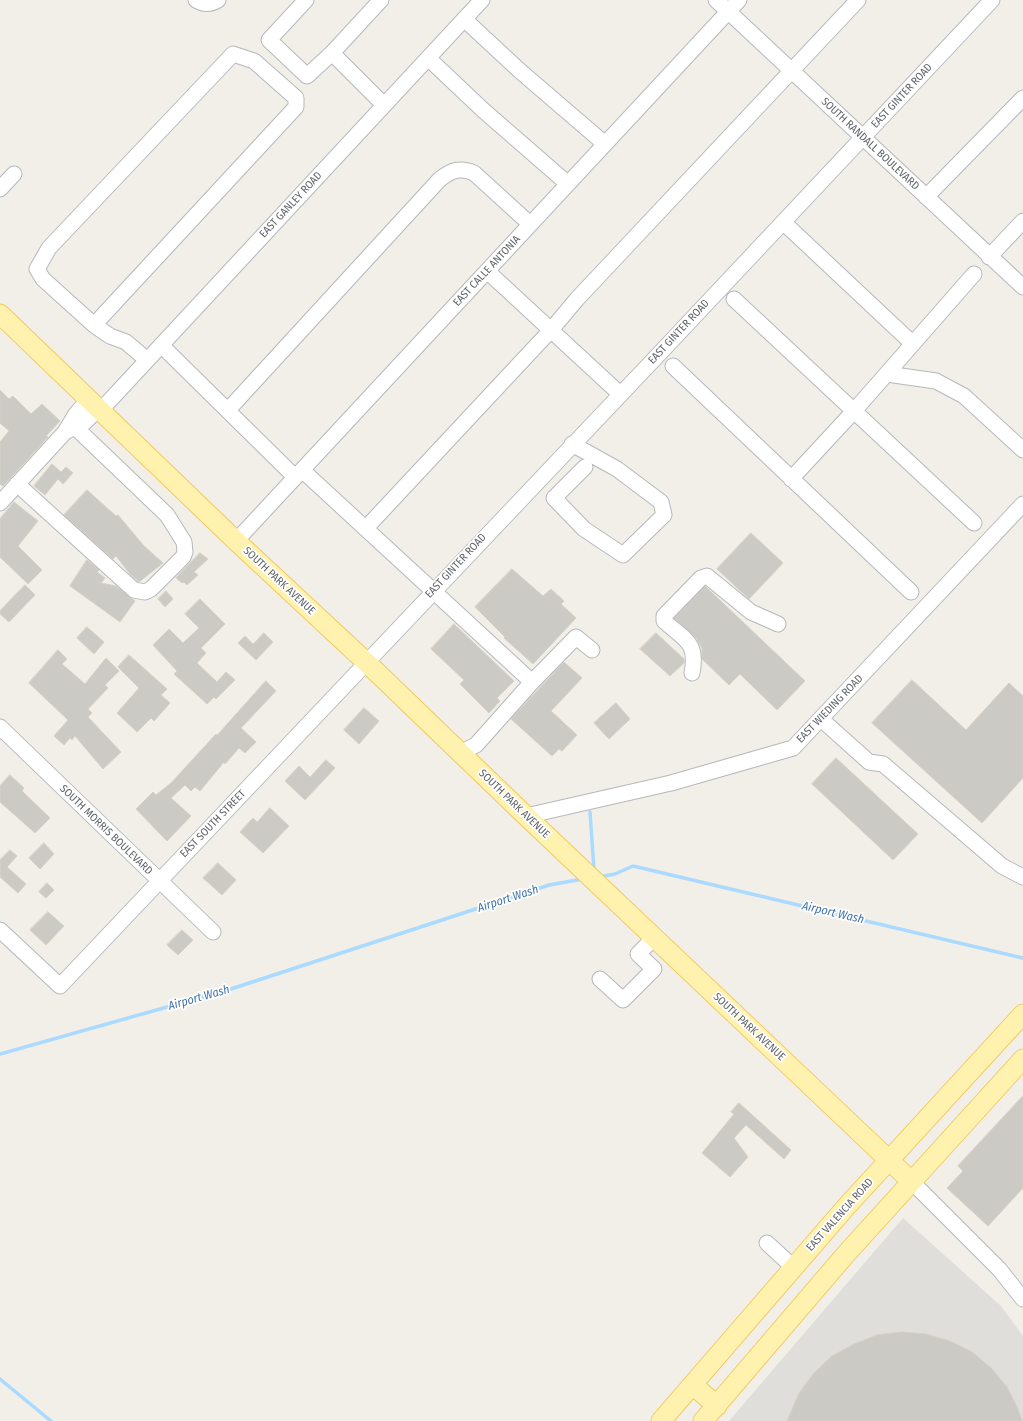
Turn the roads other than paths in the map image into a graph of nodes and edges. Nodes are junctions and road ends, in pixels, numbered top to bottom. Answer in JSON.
{"nodes":[{"id":1,"x":196,"y":0,"type":"edge"},
{"id":2,"x":218,"y":0,"type":"edge"},
{"id":3,"x":306,"y":0,"type":"edge"},
{"id":4,"x":381,"y":0,"type":"edge"},
{"id":5,"x":482,"y":0,"type":"edge"},
{"id":6,"x":716,"y":0,"type":"edge"},
{"id":7,"x":739,"y":0,"type":"edge"},
{"id":8,"x":858,"y":0,"type":"edge"},
{"id":9,"x":992,"y":0,"type":"edge"},
{"id":10,"x":728,"y":11,"type":"junction"},
{"id":11,"x":464,"y":19,"type":"junction"},
{"id":12,"x":332,"y":53,"type":"junction"},
{"id":13,"x":428,"y":58,"type":"junction"},
{"id":14,"x":792,"y":70,"type":"junction"},
{"id":15,"x":1023,"y":98,"type":"edge"},
{"id":16,"x":384,"y":105,"type":"junction"},
{"id":17,"x":863,"y":137,"type":"junction"},
{"id":18,"x":605,"y":144,"type":"junction"},
{"id":19,"x":14,"y":174,"type":"dead end"},
{"id":20,"x":568,"y":184,"type":"junction"},
{"id":21,"x":0,"y":190,"type":"edge"},
{"id":22,"x":926,"y":197,"type":"junction"},
{"id":23,"x":1023,"y":221,"type":"edge"},
{"id":24,"x":783,"y":222,"type":"junction"},
{"id":25,"x":530,"y":224,"type":"junction"},
{"id":26,"x":989,"y":257,"type":"junction"},
{"id":27,"x":487,"y":271,"type":"junction"},
{"id":28,"x":974,"y":274,"type":"dead end"},
{"id":29,"x":1022,"y":285,"type":"edge"},
{"id":30,"x":734,"y":299,"type":"dead end"},
{"id":31,"x":0,"y":314,"type":"edge"},
{"id":32,"x":94,"y":325,"type":"junction"},
{"id":33,"x":552,"y":330,"type":"junction"},
{"id":34,"x":913,"y":344,"type":"junction"},
{"id":35,"x":161,"y":345,"type":"junction"},
{"id":36,"x":148,"y":360,"type":"junction"},
{"id":37,"x":673,"y":366,"type":"dead end"},
{"id":38,"x":887,"y":374,"type":"junction"},
{"id":39,"x":620,"y":394,"type":"junction"},
{"id":40,"x":95,"y":407,"type":"junction"},
{"id":41,"x":228,"y":410,"type":"junction"},
{"id":42,"x":854,"y":411,"type":"junction"},
{"id":43,"x":70,"y":429,"type":"junction"},
{"id":44,"x":572,"y":444,"type":"junction"},
{"id":45,"x":1023,"y":450,"type":"edge"},
{"id":46,"x":585,"y":467,"type":"dead end"},
{"id":47,"x":299,"y":473,"type":"junction"},
{"id":48,"x":791,"y":479,"type":"junction"},
{"id":49,"x":17,"y":484,"type":"junction"},
{"id":50,"x":0,"y":503,"type":"edge"},
{"id":51,"x":1023,"y":504,"type":"edge"},
{"id":52,"x":974,"y":523,"type":"dead end"},
{"id":53,"x":366,"y":528,"type":"junction"},
{"id":54,"x":236,"y":541,"type":"junction"},
{"id":55,"x":433,"y":591,"type":"junction"},
{"id":56,"x":911,"y":592,"type":"dead end"},
{"id":57,"x":778,"y":624,"type":"dead end"},
{"id":58,"x":592,"y":650,"type":"dead end"},
{"id":59,"x":366,"y":662,"type":"junction"},
{"id":60,"x":692,"y":673,"type":"dead end"},
{"id":61,"x":532,"y":682,"type":"junction"},
{"id":62,"x":821,"y":719,"type":"junction"},
{"id":63,"x":0,"y":727,"type":"edge"},
{"id":64,"x":460,"y":753,"type":"junction"},
{"id":65,"x":526,"y":816,"type":"junction"},
{"id":66,"x":1023,"y":877,"type":"edge"},
{"id":67,"x":158,"y":880,"type":"junction"},
{"id":68,"x":0,"y":930,"type":"edge"},
{"id":69,"x":213,"y":932,"type":"dead end"},
{"id":70,"x":654,"y":938,"type":"junction"},
{"id":71,"x":670,"y":952,"type":"junction"},
{"id":72,"x":654,"y":969,"type":"junction"},
{"id":73,"x":600,"y":980,"type":"dead end"},
{"id":74,"x":1023,"y":1014,"type":"edge"},
{"id":75,"x":1023,"y":1059,"type":"edge"},
{"id":76,"x":890,"y":1159,"type":"junction"},
{"id":77,"x":912,"y":1181,"type":"junction"},
{"id":78,"x":767,"y":1243,"type":"dead end"},
{"id":79,"x":793,"y":1267,"type":"junction"},
{"id":80,"x":1023,"y":1299,"type":"edge"},
{"id":81,"x":693,"y":1385,"type":"junction"},
{"id":82,"x":717,"y":1406,"type":"junction"},
{"id":83,"x":661,"y":1421,"type":"edge"},
{"id":84,"x":703,"y":1421,"type":"edge"}],
"edges":[{"from":1,"to":2,"type":"street"},
{"from":3,"to":12,"type":"street"},
{"from":4,"to":12,"type":"street"},
{"from":5,"to":11,"type":"street","name":"EAST GANLEY ROAD"},
{"from":6,"to":10,"type":"street","name":"SOUTH RANDALL BOULEVARD"},
{"from":7,"to":10,"type":"street","name":"EAST CALLE ANTONIA"},
{"from":8,"to":14,"type":"street"},
{"from":9,"to":17,"type":"street","name":"EAST GINTER ROAD"},
{"from":10,"to":14,"type":"street","name":"SOUTH RANDALL BOULEVARD"},
{"from":10,"to":18,"type":"street","name":"EAST CALLE ANTONIA"},
{"from":11,"to":13,"type":"street","name":"EAST GANLEY ROAD"},
{"from":11,"to":18,"type":"street"},
{"from":12,"to":16,"type":"street"},
{"from":13,"to":16,"type":"street","name":"EAST GANLEY ROAD"},
{"from":13,"to":20,"type":"street"},
{"from":14,"to":17,"type":"street","name":"SOUTH RANDALL BOULEVARD"},
{"from":14,"to":33,"type":"street"},
{"from":15,"to":22,"type":"street"},
{"from":16,"to":35,"type":"street","name":"EAST GANLEY ROAD"},
{"from":17,"to":22,"type":"street","name":"SOUTH RANDALL BOULEVARD"},
{"from":17,"to":24,"type":"street","name":"EAST GINTER ROAD"},
{"from":18,"to":20,"type":"street","name":"EAST CALLE ANTONIA"},
{"from":19,"to":21,"type":"street"},
{"from":20,"to":25,"type":"street","name":"EAST CALLE ANTONIA"},
{"from":22,"to":26,"type":"street","name":"SOUTH RANDALL BOULEVARD"},
{"from":23,"to":26,"type":"street"},
{"from":24,"to":34,"type":"street"},
{"from":24,"to":39,"type":"street","name":"EAST GINTER ROAD"},
{"from":25,"to":27,"type":"street","name":"EAST CALLE ANTONIA"},
{"from":25,"to":41,"type":"street"},
{"from":26,"to":29,"type":"street","name":"SOUTH RANDALL BOULEVARD"},
{"from":27,"to":33,"type":"street"},
{"from":27,"to":47,"type":"street","name":"EAST CALLE ANTONIA"},
{"from":28,"to":34,"type":"street"},
{"from":30,"to":42,"type":"street"},
{"from":31,"to":40,"type":"main road","name":"SOUTH PARK AVENUE"},
{"from":32,"to":32,"type":"street"},
{"from":32,"to":36,"type":"street"},
{"from":33,"to":39,"type":"street"},
{"from":33,"to":53,"type":"street"},
{"from":34,"to":38,"type":"street"},
{"from":35,"to":36,"type":"street","name":"EAST GANLEY ROAD"},
{"from":35,"to":41,"type":"street"},
{"from":36,"to":40,"type":"street","name":"EAST GANLEY ROAD"},
{"from":37,"to":48,"type":"street"},
{"from":38,"to":42,"type":"street"},
{"from":38,"to":45,"type":"street"},
{"from":39,"to":44,"type":"street","name":"EAST GINTER ROAD"},
{"from":40,"to":43,"type":"street","name":"EAST GANLEY ROAD"},
{"from":40,"to":54,"type":"main road","name":"SOUTH PARK AVENUE"},
{"from":41,"to":47,"type":"street"},
{"from":42,"to":48,"type":"street"},
{"from":42,"to":52,"type":"street"},
{"from":43,"to":49,"type":"street","name":"EAST GANLEY ROAD"},
{"from":43,"to":49,"type":"street"},
{"from":44,"to":46,"type":"street"},
{"from":44,"to":55,"type":"street","name":"EAST GINTER ROAD"},
{"from":47,"to":53,"type":"street"},
{"from":47,"to":54,"type":"street","name":"EAST CALLE ANTONIA"},
{"from":48,"to":56,"type":"street"},
{"from":49,"to":50,"type":"street","name":"EAST GANLEY ROAD"},
{"from":51,"to":62,"type":"street","name":"EAST WIEDING ROAD"},
{"from":53,"to":55,"type":"street"},
{"from":54,"to":59,"type":"main road","name":"SOUTH PARK AVENUE"},
{"from":55,"to":59,"type":"street","name":"EAST GINTER ROAD"},
{"from":55,"to":61,"type":"street"},
{"from":57,"to":60,"type":"street"},
{"from":58,"to":61,"type":"street"},
{"from":59,"to":64,"type":"main road","name":"SOUTH PARK AVENUE"},
{"from":59,"to":67,"type":"street","name":"EAST SOUTH STREET"},
{"from":61,"to":64,"type":"street"},
{"from":62,"to":65,"type":"street","name":"EAST WIEDING ROAD"},
{"from":62,"to":66,"type":"street"},
{"from":63,"to":67,"type":"street","name":"SOUTH MORRIS BOULEVARD"},
{"from":64,"to":65,"type":"main road","name":"SOUTH PARK AVENUE"},
{"from":65,"to":70,"type":"main road","name":"SOUTH PARK AVENUE"},
{"from":67,"to":68,"type":"street","name":"EAST SOUTH STREET"},
{"from":67,"to":69,"type":"street","name":"SOUTH MORRIS BOULEVARD"},
{"from":70,"to":71,"type":"main road","name":"SOUTH PARK AVENUE"},
{"from":70,"to":72,"type":"street"},
{"from":71,"to":72,"type":"street"},
{"from":71,"to":76,"type":"main road","name":"SOUTH PARK AVENUE"},
{"from":72,"to":73,"type":"street"},
{"from":74,"to":76,"type":"main road","name":"EAST VALENCIA ROAD"},
{"from":75,"to":77,"type":"main road"},
{"from":76,"to":77,"type":"main road","name":"SOUTH PARK AVENUE"},
{"from":76,"to":79,"type":"main road","name":"EAST VALENCIA ROAD"},
{"from":77,"to":80,"type":"street","name":"SOUTH PARK AVENUE"},
{"from":77,"to":82,"type":"main road"},
{"from":78,"to":79,"type":"street"},
{"from":79,"to":81,"type":"main road","name":"EAST VALENCIA ROAD"},
{"from":81,"to":82,"type":"main road"},
{"from":81,"to":83,"type":"main road","name":"EAST VALENCIA ROAD"},
{"from":82,"to":84,"type":"main road"}]}
